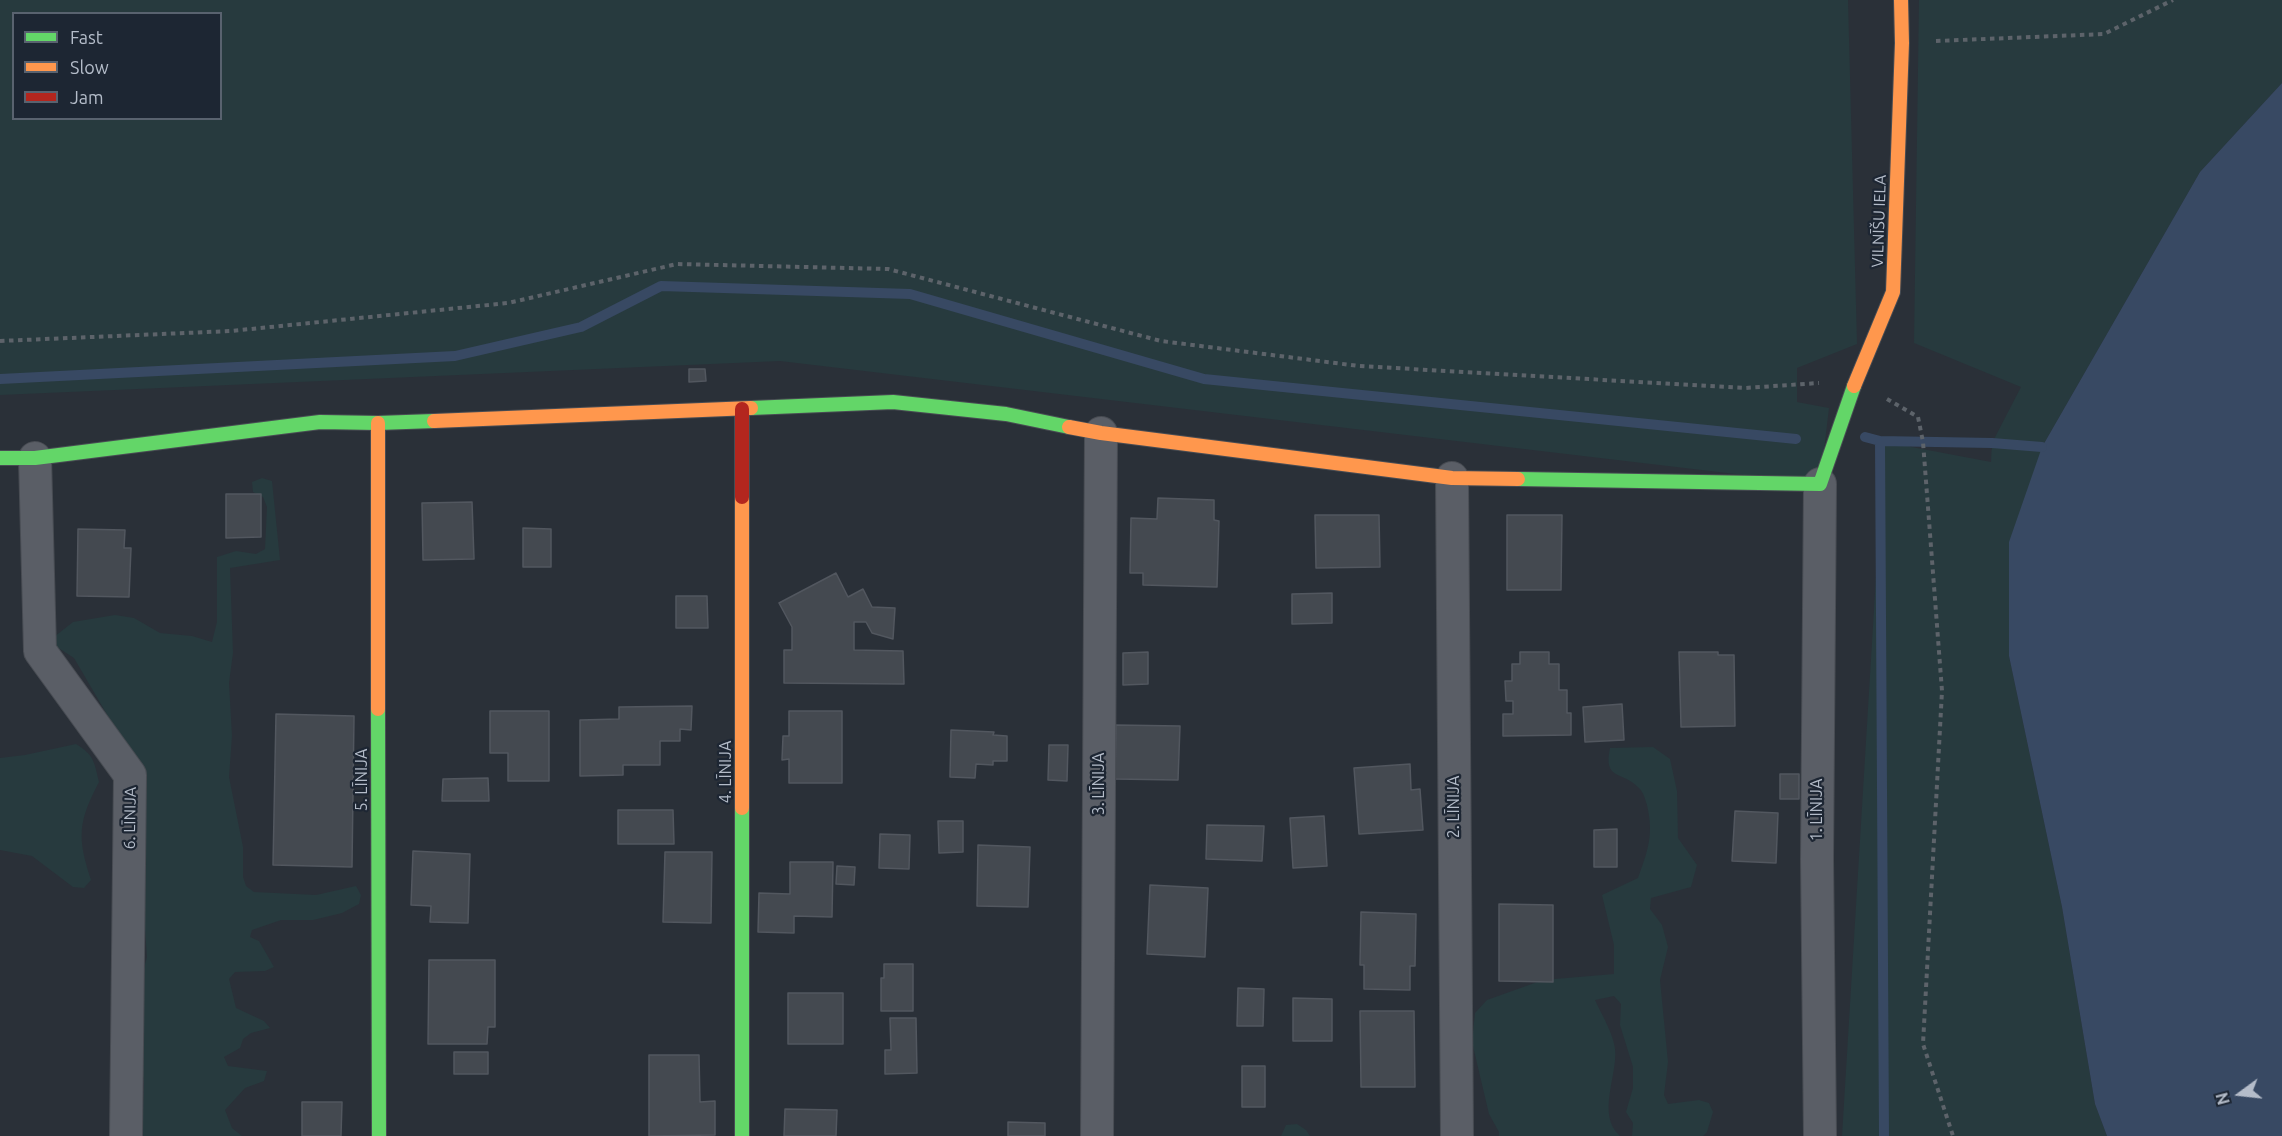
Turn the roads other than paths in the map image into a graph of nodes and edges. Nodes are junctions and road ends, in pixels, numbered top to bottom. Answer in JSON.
{"nodes":[{"id":1,"x":1901,"y":0,"type":"edge"},
{"id":2,"x":742,"y":409,"type":"junction"},
{"id":3,"x":378,"y":423,"type":"junction"},
{"id":4,"x":1101,"y":433,"type":"junction"},
{"id":5,"x":0,"y":458,"type":"edge"},
{"id":6,"x":35,"y":458,"type":"junction"},
{"id":7,"x":1452,"y":478,"type":"junction"},
{"id":8,"x":1820,"y":484,"type":"junction"},
{"id":9,"x":126,"y":1136,"type":"edge"},
{"id":10,"x":379,"y":1136,"type":"edge"},
{"id":11,"x":742,"y":1136,"type":"edge"},
{"id":12,"x":1097,"y":1136,"type":"edge"},
{"id":13,"x":1457,"y":1136,"type":"edge"},
{"id":14,"x":1820,"y":1136,"type":"edge"}],
"edges":[{"from":1,"to":8,"type":"street","name":"VILNĪŠU IELA"},
{"from":2,"to":3,"type":"street"},
{"from":2,"to":4,"type":"street"},
{"from":2,"to":11,"type":"street","name":"4. LĪNIJA"},
{"from":3,"to":6,"type":"street"},
{"from":3,"to":10,"type":"street","name":"5. LĪNIJA"},
{"from":4,"to":7,"type":"street"},
{"from":4,"to":12,"type":"street","name":"3. LĪNIJA"},
{"from":5,"to":6,"type":"street"},
{"from":6,"to":9,"type":"street","name":"6. LĪNIJA"},
{"from":7,"to":8,"type":"street"},
{"from":7,"to":13,"type":"street","name":"2. LĪNIJA"},
{"from":8,"to":14,"type":"street","name":"1. LĪNIJA"}]}
